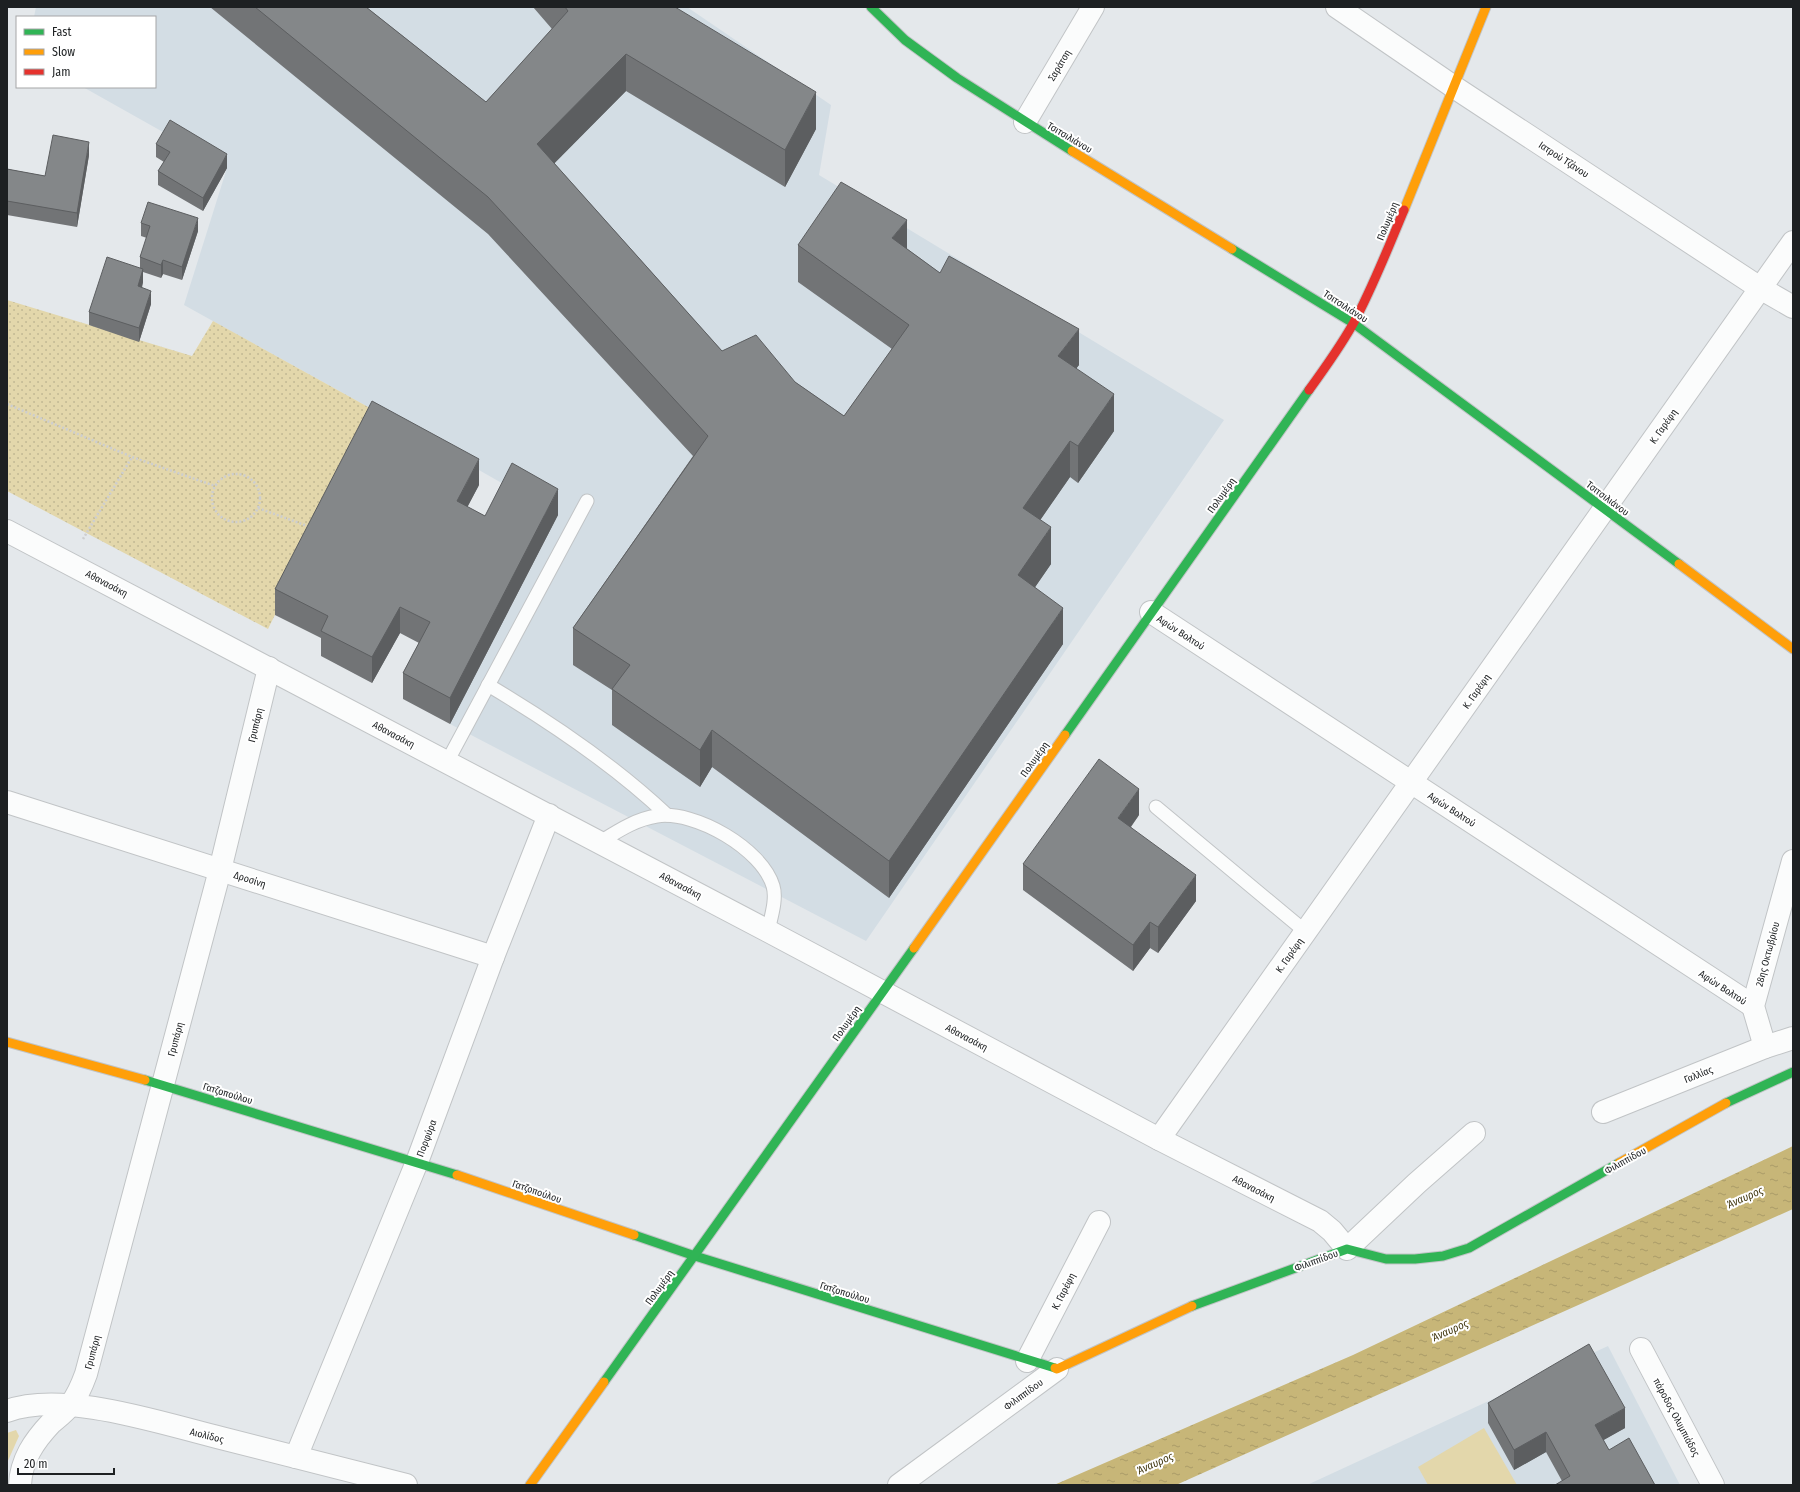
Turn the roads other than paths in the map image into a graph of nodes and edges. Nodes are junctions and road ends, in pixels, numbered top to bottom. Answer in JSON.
{"nodes":[{"id":1,"x":1093,"y":7,"type":"edge"},
{"id":2,"x":1337,"y":7,"type":"edge"},
{"id":3,"x":1486,"y":7,"type":"edge"},
{"id":4,"x":873,"y":8,"type":"edge"},
{"id":5,"x":1454,"y":87,"type":"junction"},
{"id":6,"x":1024,"y":122,"type":"junction"},
{"id":7,"x":1793,"y":242,"type":"edge"},
{"id":8,"x":1760,"y":288,"type":"junction"},
{"id":9,"x":1793,"y":307,"type":"edge"},
{"id":10,"x":1353,"y":322,"type":"junction"},
{"id":11,"x":587,"y":501,"type":"dead end"},
{"id":12,"x":1605,"y":509,"type":"junction"},
{"id":13,"x":7,"y":531,"type":"edge"},
{"id":14,"x":1151,"y":612,"type":"junction"},
{"id":15,"x":1793,"y":649,"type":"edge"},
{"id":16,"x":269,"y":668,"type":"junction"},
{"id":17,"x":488,"y":686,"type":"junction"},
{"id":18,"x":447,"y":762,"type":"junction"},
{"id":19,"x":1411,"y":783,"type":"junction"},
{"id":20,"x":7,"y":802,"type":"edge"},
{"id":21,"x":1156,"y":807,"type":"dead end"},
{"id":22,"x":549,"y":815,"type":"junction"},
{"id":23,"x":667,"y":815,"type":"junction"},
{"id":24,"x":600,"y":842,"type":"junction"},
{"id":25,"x":1793,"y":861,"type":"edge"},
{"id":26,"x":220,"y":870,"type":"junction"},
{"id":27,"x":768,"y":930,"type":"junction"},
{"id":28,"x":1306,"y":932,"type":"junction"},
{"id":29,"x":493,"y":957,"type":"junction"},
{"id":30,"x":882,"y":992,"type":"junction"},
{"id":31,"x":1753,"y":1006,"type":"junction"},
{"id":32,"x":1793,"y":1038,"type":"edge"},
{"id":33,"x":7,"y":1042,"type":"edge"},
{"id":34,"x":1765,"y":1047,"type":"junction"},
{"id":35,"x":1793,"y":1072,"type":"edge"},
{"id":36,"x":162,"y":1085,"type":"junction"},
{"id":37,"x":1603,"y":1112,"type":"dead end"},
{"id":38,"x":1474,"y":1133,"type":"dead end"},
{"id":39,"x":1159,"y":1140,"type":"junction"},
{"id":40,"x":416,"y":1162,"type":"junction"},
{"id":41,"x":1100,"y":1222,"type":"dead end"},
{"id":42,"x":1347,"y":1249,"type":"junction"},
{"id":43,"x":695,"y":1256,"type":"junction"},
{"id":44,"x":1641,"y":1349,"type":"dead end"},
{"id":45,"x":1028,"y":1361,"type":"junction"},
{"id":46,"x":1057,"y":1369,"type":"junction"},
{"id":47,"x":70,"y":1405,"type":"junction"},
{"id":48,"x":7,"y":1411,"type":"edge"},
{"id":49,"x":296,"y":1457,"type":"junction"},
{"id":50,"x":20,"y":1485,"type":"edge"},
{"id":51,"x":406,"y":1485,"type":"edge"},
{"id":52,"x":530,"y":1485,"type":"edge"},
{"id":53,"x":899,"y":1485,"type":"edge"},
{"id":54,"x":1713,"y":1485,"type":"edge"}],
"edges":[{"from":1,"to":6,"type":"street","name":"Σαράτση"},
{"from":2,"to":5,"type":"street","name":"Ιατρού Τζάνου"},
{"from":3,"to":5,"type":"street","name":"Πολυμέρη"},
{"from":4,"to":6,"type":"street","name":"Τσιτσιλιάνου"},
{"from":5,"to":8,"type":"street","name":"Ιατρού Τζάνου"},
{"from":5,"to":10,"type":"street","name":"Πολυμέρη"},
{"from":6,"to":10,"type":"street","name":"Τσιτσιλιάνου"},
{"from":7,"to":8,"type":"street","name":"Κ. Γαρέφη"},
{"from":8,"to":9,"type":"street","name":"Ιατρού Τζάνου"},
{"from":8,"to":12,"type":"street","name":"Κ. Γαρέφη"},
{"from":10,"to":12,"type":"street","name":"Τσιτσιλιάνου"},
{"from":10,"to":14,"type":"street","name":"Πολυμέρη"},
{"from":11,"to":17,"type":"lane"},
{"from":12,"to":15,"type":"street","name":"Τσιτσιλιάνου"},
{"from":12,"to":19,"type":"street","name":"Κ. Γαρέφη"},
{"from":13,"to":16,"type":"street","name":"Αθανασάκη"},
{"from":14,"to":19,"type":"street","name":"Αφών Βολτού"},
{"from":14,"to":30,"type":"street","name":"Πολυμέρη"},
{"from":16,"to":18,"type":"street","name":"Αθανασάκη"},
{"from":16,"to":26,"type":"street","name":"Γρυπάρη"},
{"from":17,"to":18,"type":"lane"},
{"from":17,"to":23,"type":"lane"},
{"from":18,"to":22,"type":"street","name":"Αθανασάκη"},
{"from":19,"to":28,"type":"street","name":"Κ. Γαρέφη"},
{"from":19,"to":31,"type":"street","name":"Αφών Βολτού"},
{"from":20,"to":26,"type":"street","name":"Δροσίνη"},
{"from":21,"to":28,"type":"lane"},
{"from":22,"to":24,"type":"street","name":"Αθανασάκη"},
{"from":22,"to":29,"type":"street","name":"Πορφύρα"},
{"from":23,"to":24,"type":"lane"},
{"from":23,"to":27,"type":"lane"},
{"from":24,"to":27,"type":"street","name":"Αθανασάκη"},
{"from":25,"to":31,"type":"street","name":"28ης Οκτωβρίου"},
{"from":26,"to":29,"type":"street","name":"Δροσίνη"},
{"from":26,"to":36,"type":"street","name":"Γρυπάρη"},
{"from":27,"to":30,"type":"street","name":"Αθανασάκη"},
{"from":28,"to":39,"type":"street","name":"Κ. Γαρέφη"},
{"from":29,"to":40,"type":"street","name":"Πορφύρα"},
{"from":30,"to":39,"type":"street","name":"Αθανασάκη"},
{"from":30,"to":43,"type":"street","name":"Πολυμέρη"},
{"from":31,"to":34,"type":"street"},
{"from":32,"to":34,"type":"street","name":"Γαλλίας"},
{"from":33,"to":36,"type":"street","name":"Γατζοπούλου"},
{"from":34,"to":37,"type":"street","name":"Γαλλίας"},
{"from":35,"to":42,"type":"street","name":"Φιλιππίδου"},
{"from":36,"to":40,"type":"street","name":"Γατζοπούλου"},
{"from":36,"to":47,"type":"street","name":"Γρυπάρη"},
{"from":38,"to":42,"type":"street"},
{"from":39,"to":42,"type":"street","name":"Αθανασάκη"},
{"from":40,"to":43,"type":"street","name":"Γατζοπούλου"},
{"from":40,"to":49,"type":"street","name":"Πορφύρα"},
{"from":41,"to":45,"type":"street","name":"Κ. Γαρέφη"},
{"from":42,"to":46,"type":"street","name":"Φιλιππίδου"},
{"from":43,"to":45,"type":"street","name":"Γατζοπούλου"},
{"from":43,"to":52,"type":"street","name":"Πολυμέρη"},
{"from":44,"to":54,"type":"street","name":"πάροδος Ολυμπιάδος"},
{"from":45,"to":46,"type":"street","name":"Γατζοπούλου"},
{"from":46,"to":53,"type":"street","name":"Φιλιππίδου"},
{"from":47,"to":48,"type":"street","name":"Αιολίδος"},
{"from":47,"to":49,"type":"street","name":"Αιολίδος"},
{"from":47,"to":50,"type":"street","name":"Γρυπάρη"},
{"from":49,"to":51,"type":"street","name":"Αιολίδος"}]}
